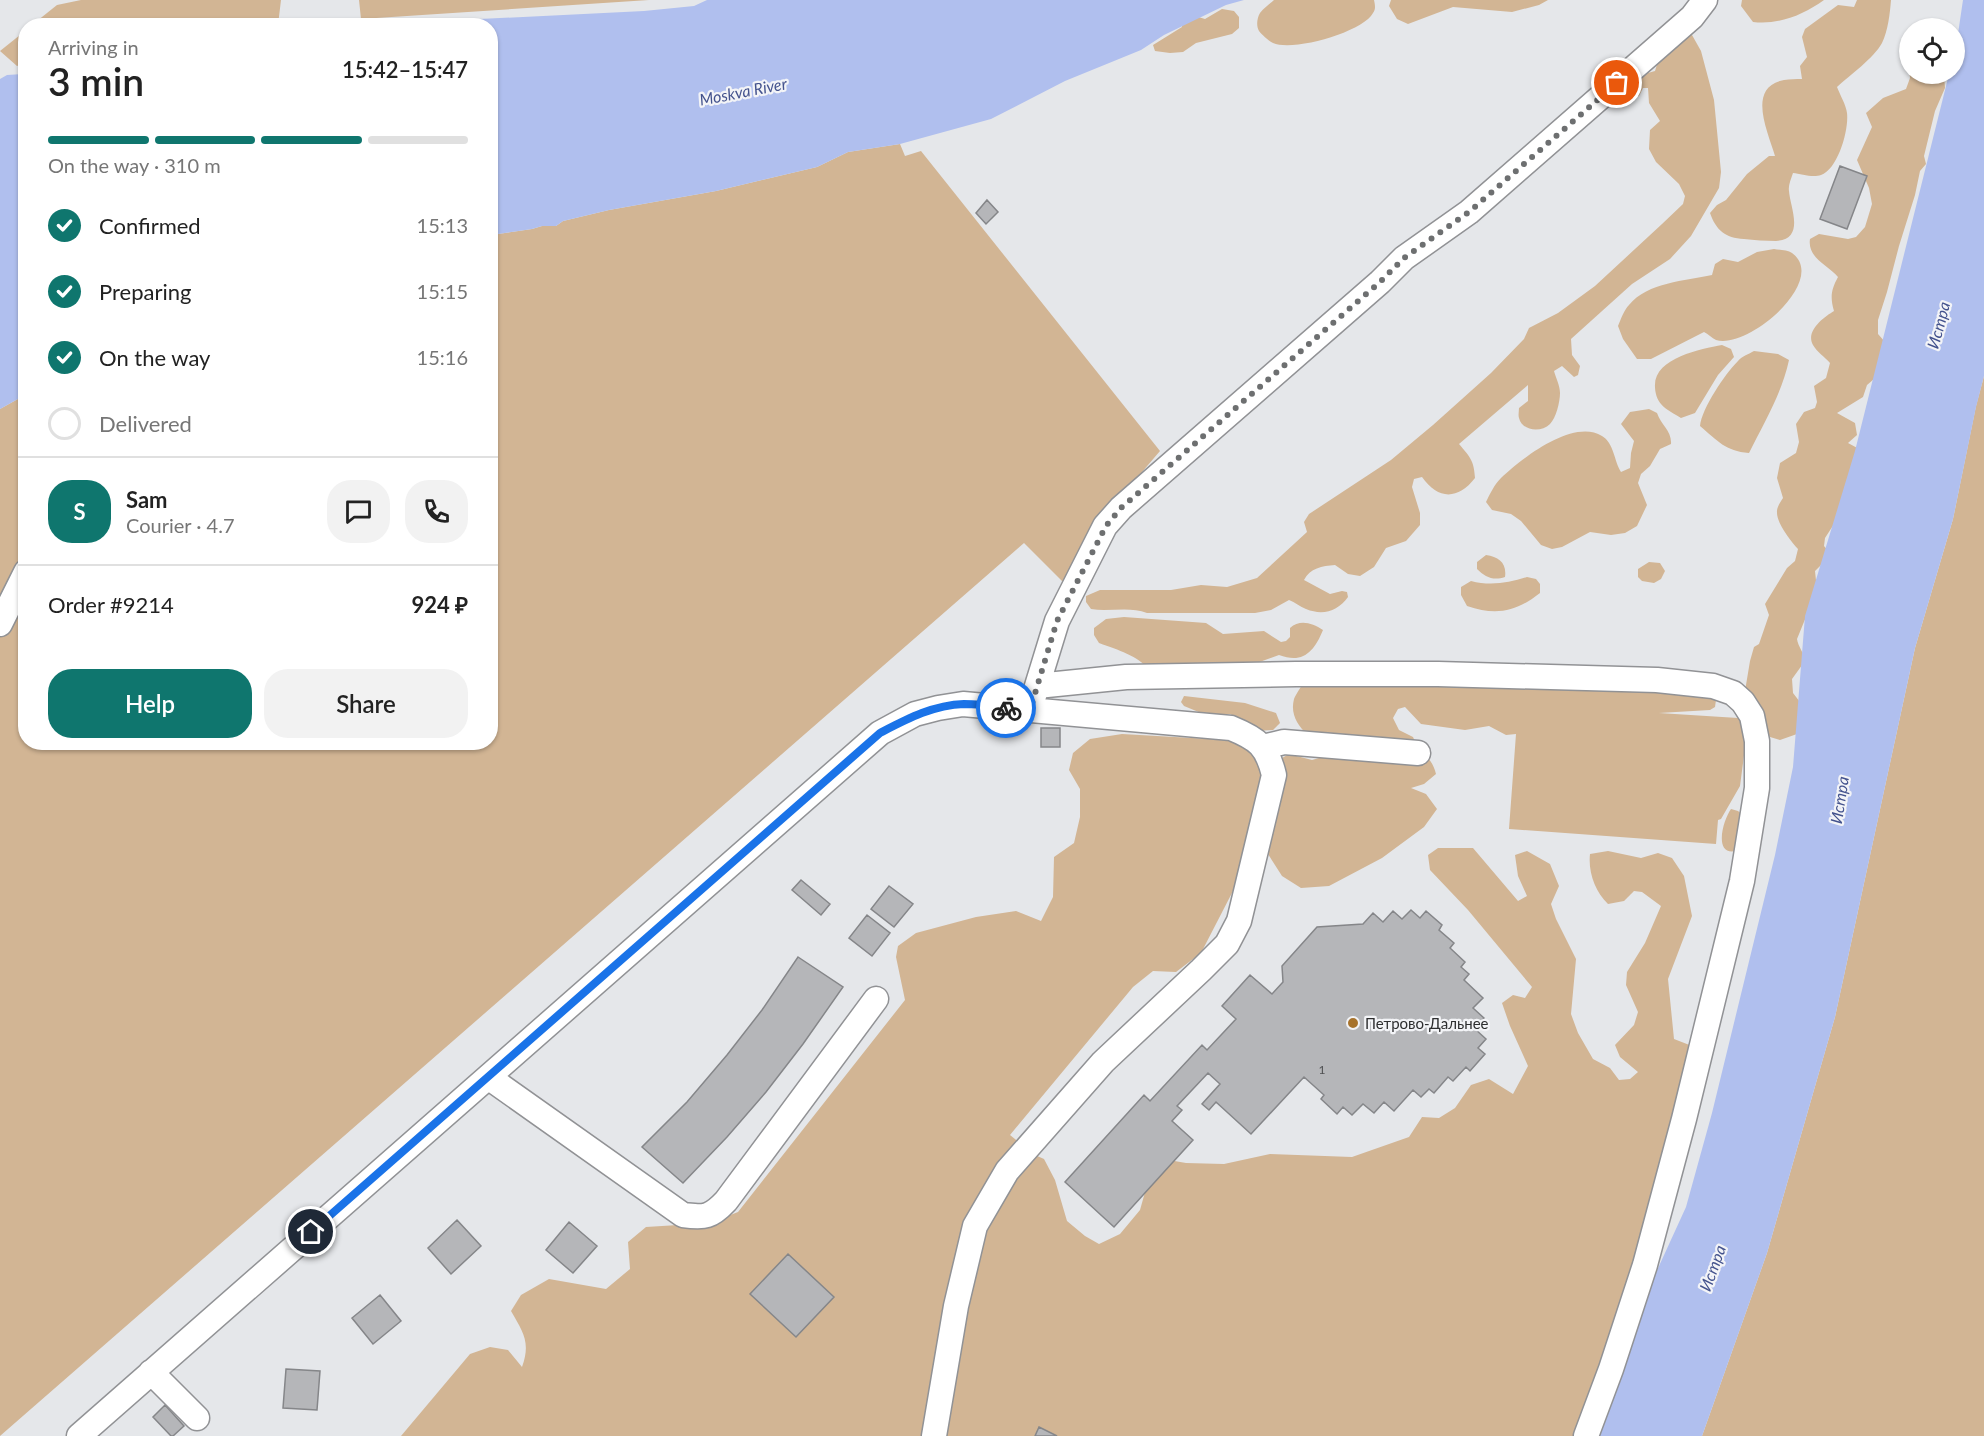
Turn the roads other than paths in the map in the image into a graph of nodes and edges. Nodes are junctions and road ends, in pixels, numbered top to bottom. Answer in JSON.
{"nodes":[{"id":1,"x":1706,"y":0,"type":"edge"},
{"id":2,"x":18,"y":588,"type":"edge"},
{"id":3,"x":0,"y":624,"type":"edge"},
{"id":4,"x":1037,"y":686,"type":"junction"},
{"id":5,"x":1030,"y":710,"type":"junction"},
{"id":6,"x":1263,"y":747,"type":"junction"},
{"id":7,"x":1418,"y":753,"type":"dead end"},
{"id":8,"x":876,"y":999,"type":"dead end"},
{"id":9,"x":488,"y":1077,"type":"junction"},
{"id":10,"x":151,"y":1371,"type":"junction"},
{"id":11,"x":197,"y":1418,"type":"dead end"},
{"id":12,"x":79,"y":1436,"type":"edge"},
{"id":13,"x":934,"y":1436,"type":"edge"},
{"id":14,"x":1586,"y":1436,"type":"edge"}],
"edges":[{"from":1,"to":4,"type":"street"},
{"from":2,"to":3,"type":"street"},
{"from":4,"to":5,"type":"street"},
{"from":4,"to":14,"type":"street"},
{"from":5,"to":6,"type":"street"},
{"from":5,"to":9,"type":"street"},
{"from":6,"to":7,"type":"street"},
{"from":6,"to":13,"type":"street"},
{"from":8,"to":9,"type":"street"},
{"from":9,"to":10,"type":"street"},
{"from":10,"to":11,"type":"street"},
{"from":10,"to":12,"type":"street"}]}
